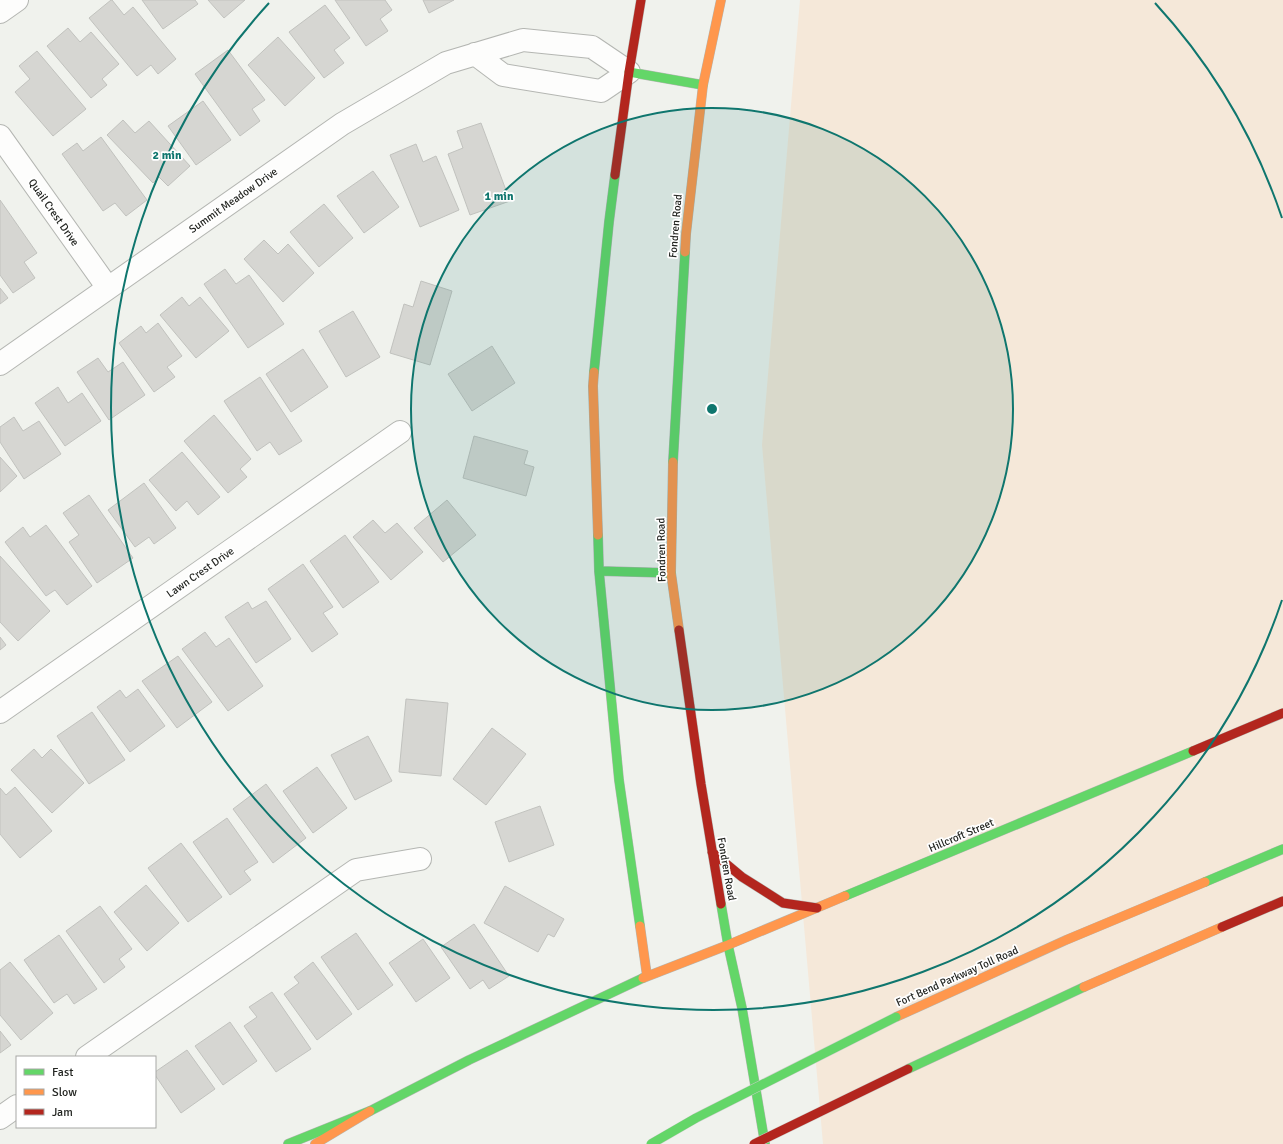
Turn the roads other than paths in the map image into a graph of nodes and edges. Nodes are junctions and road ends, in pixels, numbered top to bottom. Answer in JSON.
{"nodes":[{"id":1,"x":17,"y":0,"type":"edge"},
{"id":2,"x":641,"y":0,"type":"edge"},
{"id":3,"x":721,"y":0,"type":"edge"},
{"id":4,"x":0,"y":12,"type":"edge"},
{"id":5,"x":475,"y":54,"type":"junction"},
{"id":6,"x":629,"y":72,"type":"junction"},
{"id":7,"x":703,"y":85,"type":"junction"},
{"id":8,"x":0,"y":136,"type":"edge"},
{"id":9,"x":108,"y":288,"type":"junction"},
{"id":10,"x":0,"y":364,"type":"edge"},
{"id":11,"x":400,"y":432,"type":"dead end"},
{"id":12,"x":599,"y":571,"type":"junction"},
{"id":13,"x":671,"y":573,"type":"junction"},
{"id":14,"x":0,"y":712,"type":"edge"},
{"id":15,"x":1283,"y":713,"type":"edge"},
{"id":16,"x":1283,"y":849,"type":"edge"},
{"id":17,"x":712,"y":852,"type":"junction"},
{"id":18,"x":420,"y":859,"type":"dead end"},
{"id":19,"x":1283,"y":901,"type":"edge"},
{"id":20,"x":817,"y":908,"type":"junction"},
{"id":21,"x":728,"y":945,"type":"junction"},
{"id":22,"x":647,"y":976,"type":"junction"},
{"id":23,"x":88,"y":1056,"type":"edge"},
{"id":24,"x":16,"y":1107,"type":"edge"},
{"id":25,"x":370,"y":1111,"type":"junction"},
{"id":26,"x":0,"y":1118,"type":"edge"},
{"id":27,"x":288,"y":1144,"type":"edge"},
{"id":28,"x":315,"y":1144,"type":"edge"},
{"id":29,"x":651,"y":1144,"type":"edge"},
{"id":30,"x":754,"y":1144,"type":"edge"},
{"id":31,"x":765,"y":1144,"type":"edge"}],
"edges":[{"from":1,"to":4,"type":"street"},
{"from":2,"to":6,"type":"main road"},
{"from":3,"to":7,"type":"main road","name":"Fondren Road"},
{"from":5,"to":6,"type":"street","name":"Summit Meadow Drive"},
{"from":5,"to":6,"type":"street"},
{"from":5,"to":9,"type":"street","name":"Summit Meadow Drive"},
{"from":6,"to":7,"type":"main road"},
{"from":6,"to":12,"type":"main road"},
{"from":7,"to":13,"type":"main road","name":"Fondren Road"},
{"from":8,"to":9,"type":"street","name":"Quail Crest Drive"},
{"from":9,"to":10,"type":"street","name":"Summit Meadow Drive"},
{"from":11,"to":14,"type":"street","name":"Lawn Crest Drive"},
{"from":12,"to":13,"type":"main road"},
{"from":12,"to":22,"type":"main road"},
{"from":13,"to":17,"type":"main road","name":"Fondren Road"},
{"from":15,"to":20,"type":"main road","name":"Hillcroft Street"},
{"from":16,"to":29,"type":"main road","name":"Fort Bend Parkway Toll Road","bridge":true},
{"from":17,"to":20,"type":"main road"},
{"from":17,"to":21,"type":"main road","name":"Fondren Road"},
{"from":18,"to":23,"type":"street"},
{"from":19,"to":30,"type":"main road","bridge":true},
{"from":20,"to":21,"type":"main road","name":"Hillcroft Street"},
{"from":21,"to":22,"type":"main road","name":"Hillcroft Street"},
{"from":21,"to":31,"type":"main road","name":"Fondren Road"},
{"from":22,"to":25,"type":"main road","name":"Hillcroft Street"},
{"from":24,"to":26,"type":"street"},
{"from":25,"to":27,"type":"main road"},
{"from":25,"to":28,"type":"main road"}]}
